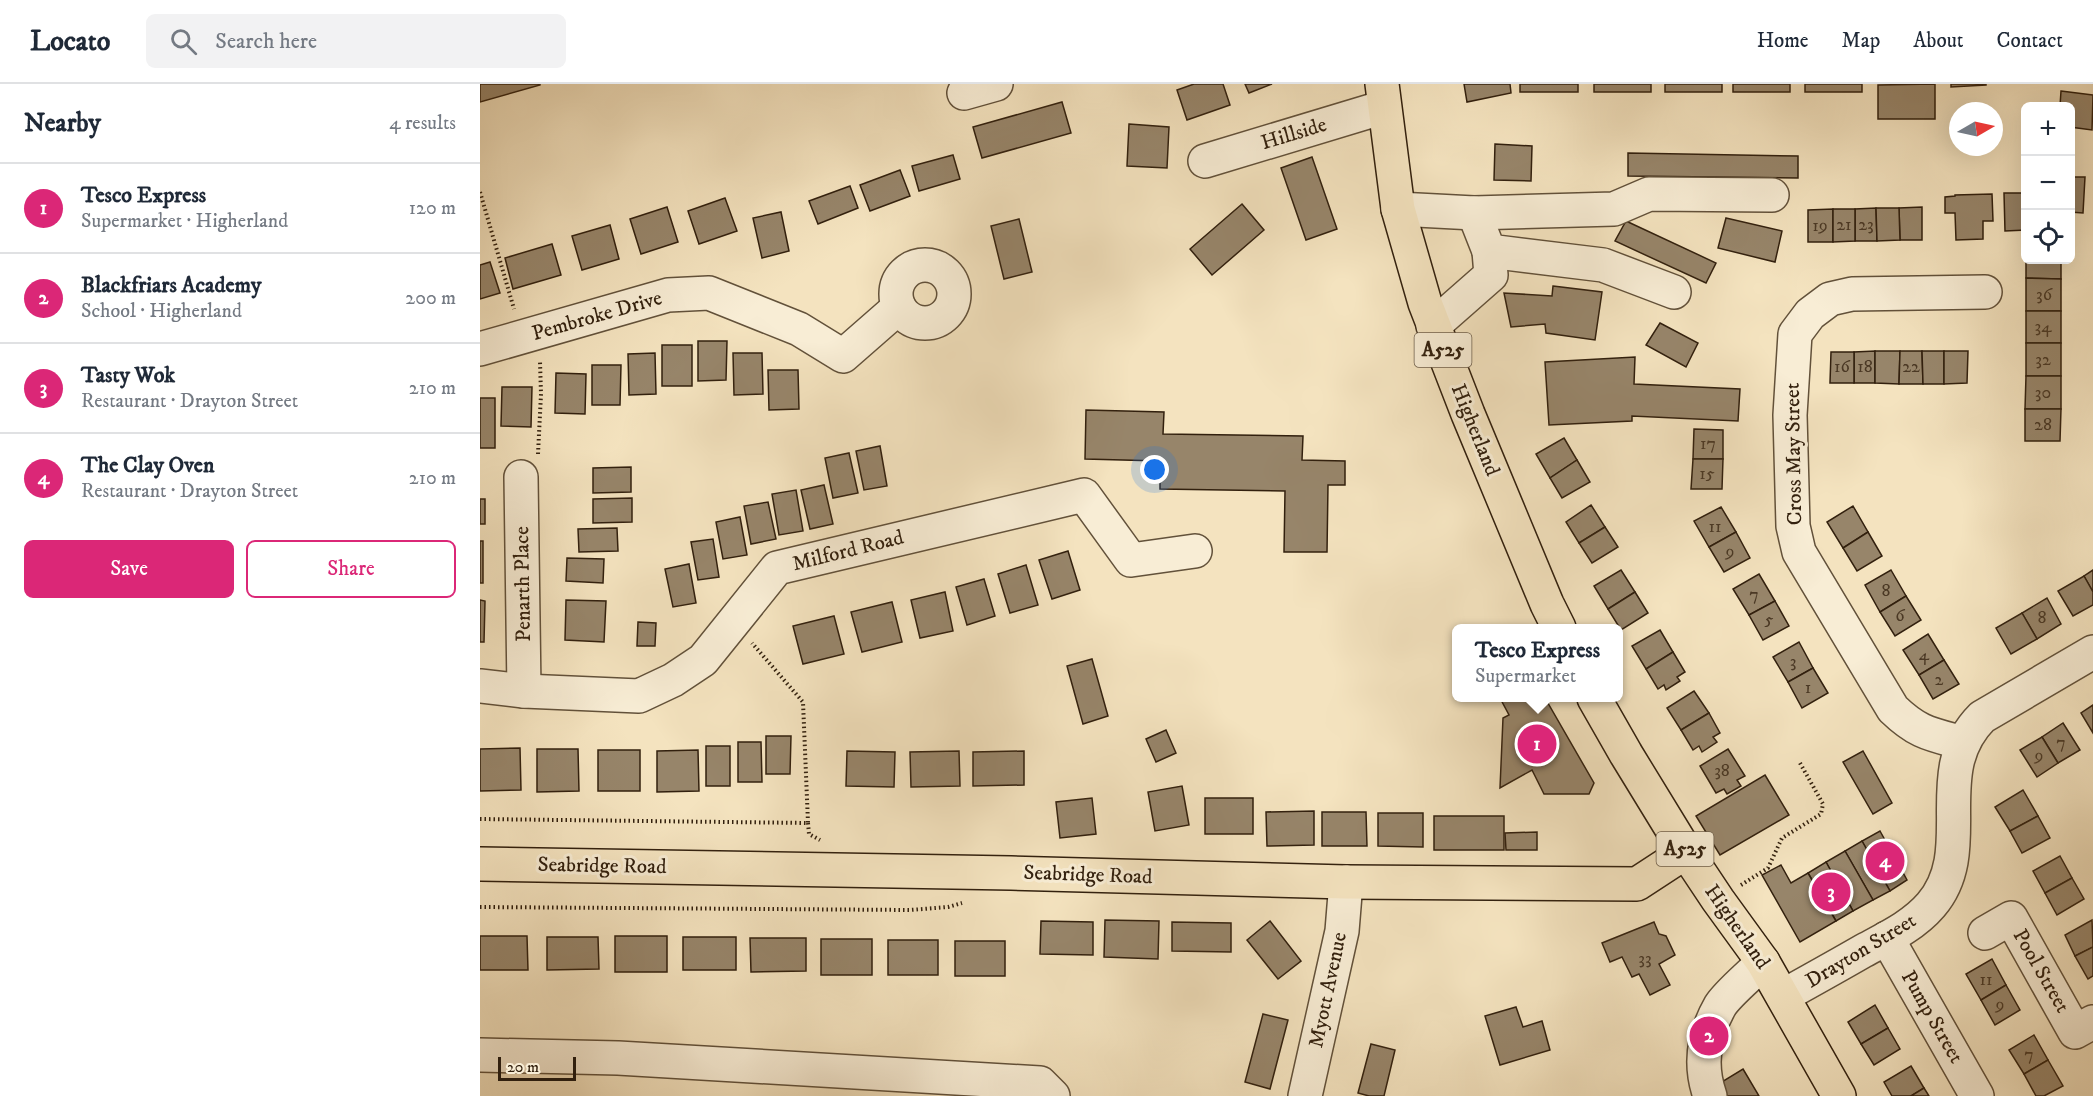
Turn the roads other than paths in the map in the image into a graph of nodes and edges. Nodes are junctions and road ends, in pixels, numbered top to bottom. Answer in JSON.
{"nodes":[{"id":1,"x":996,"y":84,"type":"edge"},
{"id":2,"x":964,"y":93,"type":"dead end"},
{"id":3,"x":1383,"y":95,"type":"edge"},
{"id":4,"x":1205,"y":161,"type":"dead end"},
{"id":5,"x":1772,"y":195,"type":"dead end"},
{"id":6,"x":1398,"y":209,"type":"junction"},
{"id":7,"x":1474,"y":213,"type":"junction"},
{"id":8,"x":1489,"y":250,"type":"junction"},
{"id":9,"x":1674,"y":292,"type":"dead end"},
{"id":10,"x":1985,"y":292,"type":"dead end"},
{"id":11,"x":898,"y":307,"type":"dead end"},
{"id":12,"x":1433,"y":326,"type":"junction"},
{"id":13,"x":480,"y":349,"type":"edge"},
{"id":14,"x":529,"y":470,"type":"road end"},
{"id":15,"x":1195,"y":551,"type":"dead end"},
{"id":16,"x":1557,"y":624,"type":"edge"},
{"id":17,"x":2093,"y":652,"type":"edge"},
{"id":18,"x":480,"y":686,"type":"edge"},
{"id":19,"x":524,"y":691,"type":"junction"},
{"id":20,"x":1596,"y":702,"type":"edge"},
{"id":21,"x":1963,"y":743,"type":"junction"},
{"id":22,"x":1686,"y":852,"type":"junction"},
{"id":23,"x":480,"y":864,"type":"edge"},
{"id":24,"x":1346,"y":882,"type":"junction"},
{"id":25,"x":1985,"y":933,"type":"dead end"},
{"id":26,"x":1887,"y":938,"type":"junction"},
{"id":27,"x":1763,"y":962,"type":"junction"},
{"id":28,"x":1783,"y":996,"type":"junction"},
{"id":29,"x":2093,"y":1022,"type":"edge"},
{"id":30,"x":480,"y":1055,"type":"edge"},
{"id":31,"x":1053,"y":1096,"type":"edge"},
{"id":32,"x":1305,"y":1096,"type":"edge"},
{"id":33,"x":1710,"y":1096,"type":"edge"},
{"id":34,"x":1839,"y":1096,"type":"edge"},
{"id":35,"x":1977,"y":1096,"type":"edge"}],
"edges":[{"from":1,"to":2,"type":"street"},
{"from":3,"to":4,"type":"street","name":"Hillside"},
{"from":3,"to":6,"type":"main road","name":"Higherland","number":"A525"},
{"from":5,"to":7,"type":"street"},
{"from":6,"to":7,"type":"street"},
{"from":6,"to":12,"type":"main road","name":"Higherland","number":"A525"},
{"from":7,"to":8,"type":"street"},
{"from":8,"to":9,"type":"street"},
{"from":8,"to":12,"type":"street"},
{"from":10,"to":21,"type":"street","name":"Cross May Street"},
{"from":11,"to":13,"type":"street","name":"Pembroke Drive"},
{"from":12,"to":16,"type":"main road","name":"Higherland","number":"A525"},
{"from":14,"to":19,"type":"street","name":"Penarth Place"},
{"from":15,"to":19,"type":"street","name":"Milford Road"},
{"from":17,"to":21,"type":"street","name":"Drayton Street"},
{"from":18,"to":19,"type":"street","name":"Milford Road"},
{"from":20,"to":22,"type":"main road","name":"Higherland","number":"A525"},
{"from":21,"to":26,"type":"street","name":"Drayton Street"},
{"from":22,"to":24,"type":"main road","name":"Seabridge Road"},
{"from":22,"to":27,"type":"main road","name":"Higherland","number":"A525"},
{"from":23,"to":24,"type":"main road","name":"Seabridge Road"},
{"from":24,"to":32,"type":"street","name":"Myott Avenue"},
{"from":25,"to":29,"type":"street","name":"Pool Street"},
{"from":26,"to":28,"type":"street","name":"Drayton Street"},
{"from":26,"to":35,"type":"street","name":"Pump Street"},
{"from":27,"to":28,"type":"main road","name":"Higherland","number":"A525"},
{"from":27,"to":33,"type":"street"},
{"from":28,"to":34,"type":"main road","name":"Higherland","number":"A525"},
{"from":30,"to":31,"type":"street"}]}
